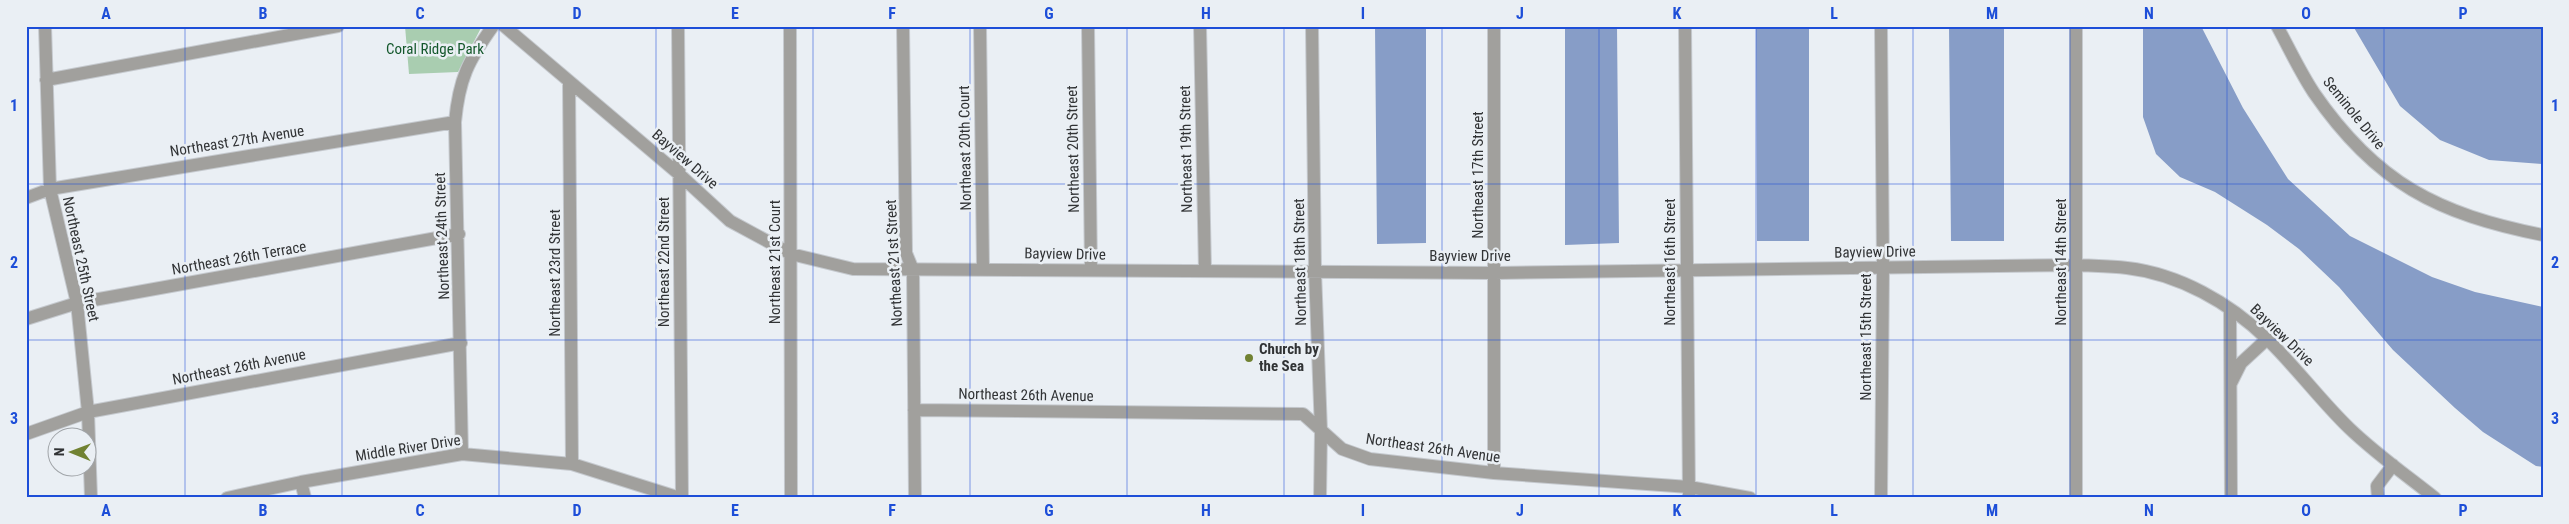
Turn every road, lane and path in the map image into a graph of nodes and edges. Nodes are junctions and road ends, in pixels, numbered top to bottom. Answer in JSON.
{"nodes":[{"id":1,"x":45,"y":26,"type":"edge"},
{"id":2,"x":338,"y":26,"type":"edge"},
{"id":3,"x":493,"y":26,"type":"edge"},
{"id":4,"x":504,"y":26,"type":"edge"},
{"id":5,"x":678,"y":26,"type":"edge"},
{"id":6,"x":790,"y":26,"type":"edge"},
{"id":7,"x":903,"y":26,"type":"edge"},
{"id":8,"x":980,"y":26,"type":"edge"},
{"id":9,"x":1088,"y":26,"type":"edge"},
{"id":10,"x":1200,"y":26,"type":"edge"},
{"id":11,"x":1312,"y":26,"type":"edge"},
{"id":12,"x":1494,"y":26,"type":"edge"},
{"id":13,"x":1685,"y":26,"type":"edge"},
{"id":14,"x":1881,"y":26,"type":"edge"},
{"id":15,"x":2076,"y":26,"type":"edge"},
{"id":16,"x":2277,"y":26,"type":"edge"},
{"id":17,"x":46,"y":80,"type":"junction"},
{"id":18,"x":569,"y":82,"type":"junction"},
{"id":19,"x":455,"y":122,"type":"junction"},
{"id":20,"x":680,"y":175,"type":"junction"},
{"id":21,"x":50,"y":189,"type":"junction"},
{"id":22,"x":26,"y":198,"type":"edge"},
{"id":23,"x":459,"y":234,"type":"junction"},
{"id":24,"x":2543,"y":236,"type":"edge"},
{"id":25,"x":791,"y":254,"type":"junction"},
{"id":26,"x":2077,"y":265,"type":"junction"},
{"id":27,"x":1883,"y":268,"type":"junction"},
{"id":28,"x":983,"y":269,"type":"junction"},
{"id":29,"x":913,"y":270,"type":"junction"},
{"id":30,"x":1090,"y":270,"type":"junction"},
{"id":31,"x":1204,"y":271,"type":"junction"},
{"id":32,"x":1315,"y":271,"type":"junction"},
{"id":33,"x":1686,"y":271,"type":"junction"},
{"id":34,"x":1494,"y":273,"type":"junction"},
{"id":35,"x":78,"y":304,"type":"junction"},
{"id":36,"x":2230,"y":309,"type":"junction"},
{"id":37,"x":26,"y":319,"type":"edge"},
{"id":38,"x":2266,"y":339,"type":"junction"},
{"id":39,"x":461,"y":342,"type":"junction"},
{"id":40,"x":2232,"y":383,"type":"junction"},
{"id":41,"x":914,"y":410,"type":"junction"},
{"id":42,"x":88,"y":412,"type":"junction"},
{"id":43,"x":1321,"y":431,"type":"junction"},
{"id":44,"x":26,"y":434,"type":"edge"},
{"id":45,"x":462,"y":454,"type":"junction"},
{"id":46,"x":572,"y":464,"type":"junction"},
{"id":47,"x":2393,"y":465,"type":"junction"},
{"id":48,"x":1494,"y":473,"type":"junction"},
{"id":49,"x":301,"y":482,"type":"junction"},
{"id":50,"x":1689,"y":493,"type":"edge"},
{"id":51,"x":91,"y":498,"type":"edge"},
{"id":52,"x":228,"y":498,"type":"edge"},
{"id":53,"x":305,"y":498,"type":"edge"},
{"id":54,"x":681,"y":498,"type":"edge"},
{"id":55,"x":791,"y":498,"type":"edge"},
{"id":56,"x":915,"y":498,"type":"edge"},
{"id":57,"x":1320,"y":498,"type":"edge"},
{"id":58,"x":1750,"y":498,"type":"edge"},
{"id":59,"x":1881,"y":498,"type":"edge"},
{"id":60,"x":2076,"y":498,"type":"edge"},
{"id":61,"x":2231,"y":498,"type":"edge"},
{"id":62,"x":2378,"y":498,"type":"edge"},
{"id":63,"x":2435,"y":498,"type":"edge"}],
"edges":[{"from":1,"to":17,"type":"street","name":"Northeast 25th Street"},
{"from":2,"to":17,"type":"street"},
{"from":3,"to":19,"type":"street","name":"Northeast 24th Street"},
{"from":4,"to":18,"type":"street","name":"Bayview Drive"},
{"from":5,"to":20,"type":"street","name":"Northeast 22nd Street"},
{"from":6,"to":25,"type":"street","name":"Northeast 21st Court"},
{"from":7,"to":29,"type":"street","name":"Northeast 21st Street"},
{"from":8,"to":28,"type":"street","name":"Northeast 20th Court"},
{"from":9,"to":30,"type":"street","name":"Northeast 20th Street"},
{"from":10,"to":31,"type":"street","name":"Northeast 19th Street"},
{"from":11,"to":32,"type":"street","name":"Northeast 18th Street"},
{"from":12,"to":34,"type":"street","name":"Northeast 17th Street"},
{"from":13,"to":33,"type":"street","name":"Northeast 16th Street"},
{"from":14,"to":27,"type":"street","name":"Northeast 15th Street"},
{"from":15,"to":26,"type":"street","name":"Northeast 14th Street"},
{"from":16,"to":24,"type":"street","name":"Seminole Drive"},
{"from":17,"to":21,"type":"street","name":"Northeast 25th Street"},
{"from":18,"to":20,"type":"street","name":"Bayview Drive"},
{"from":18,"to":46,"type":"street","name":"Northeast 23rd Street"},
{"from":19,"to":21,"type":"street","name":"Northeast 27th Avenue"},
{"from":19,"to":23,"type":"street","name":"Northeast 24th Street"},
{"from":20,"to":25,"type":"street","name":"Bayview Drive"},
{"from":20,"to":54,"type":"street","name":"Northeast 22nd Street"},
{"from":21,"to":22,"type":"street","name":"Northeast 27th Avenue"},
{"from":21,"to":35,"type":"street","name":"Northeast 25th Street"},
{"from":23,"to":35,"type":"street","name":"Northeast 26th Terrace"},
{"from":23,"to":39,"type":"street","name":"Northeast 24th Street"},
{"from":25,"to":29,"type":"street","name":"Bayview Drive"},
{"from":25,"to":55,"type":"street","name":"Northeast 21st Court"},
{"from":26,"to":27,"type":"street","name":"Bayview Drive"},
{"from":26,"to":36,"type":"street","name":"Bayview Drive"},
{"from":26,"to":60,"type":"street","name":"Northeast 14th Street"},
{"from":27,"to":33,"type":"street","name":"Bayview Drive"},
{"from":27,"to":59,"type":"street","name":"Northeast 15th Street"},
{"from":28,"to":29,"type":"street","name":"Bayview Drive"},
{"from":28,"to":30,"type":"street","name":"Bayview Drive"},
{"from":29,"to":41,"type":"street","name":"Northeast 21st Street"},
{"from":30,"to":31,"type":"street","name":"Bayview Drive"},
{"from":31,"to":32,"type":"street","name":"Bayview Drive"},
{"from":32,"to":34,"type":"street","name":"Bayview Drive"},
{"from":32,"to":43,"type":"street","name":"Northeast 18th Street"},
{"from":33,"to":34,"type":"street","name":"Bayview Drive"},
{"from":33,"to":50,"type":"street","name":"Northeast 16th Street"},
{"from":34,"to":48,"type":"street","name":"Northeast 17th Street"},
{"from":35,"to":37,"type":"street","name":"Northeast 26th Terrace"},
{"from":35,"to":42,"type":"street","name":"Northeast 25th Street"},
{"from":36,"to":38,"type":"street","name":"Bayview Drive"},
{"from":36,"to":40,"type":"street"},
{"from":38,"to":40,"type":"street"},
{"from":38,"to":47,"type":"street","name":"Bayview Drive"},
{"from":39,"to":42,"type":"street","name":"Northeast 26th Avenue"},
{"from":39,"to":45,"type":"street","name":"Northeast 24th Street"},
{"from":40,"to":61,"type":"street"},
{"from":41,"to":43,"type":"street","name":"Northeast 26th Avenue"},
{"from":41,"to":56,"type":"street","name":"Northeast 21st Street"},
{"from":42,"to":44,"type":"street","name":"Northeast 26th Avenue"},
{"from":42,"to":51,"type":"street","name":"Northeast 25th Street"},
{"from":43,"to":48,"type":"street","name":"Northeast 26th Avenue"},
{"from":43,"to":57,"type":"street","name":"Northeast 18th Street"},
{"from":45,"to":46,"type":"street","name":"Middle River Drive"},
{"from":45,"to":49,"type":"street","name":"Middle River Drive"},
{"from":46,"to":54,"type":"street","name":"Middle River Drive"},
{"from":47,"to":62,"type":"street"},
{"from":47,"to":63,"type":"street","name":"Bayview Drive"},
{"from":48,"to":50,"type":"street","name":"Northeast 26th Avenue"},
{"from":49,"to":52,"type":"street","name":"Middle River Drive"},
{"from":49,"to":53,"type":"street"},
{"from":50,"to":58,"type":"street","name":"Northeast 26th Avenue"}]}
